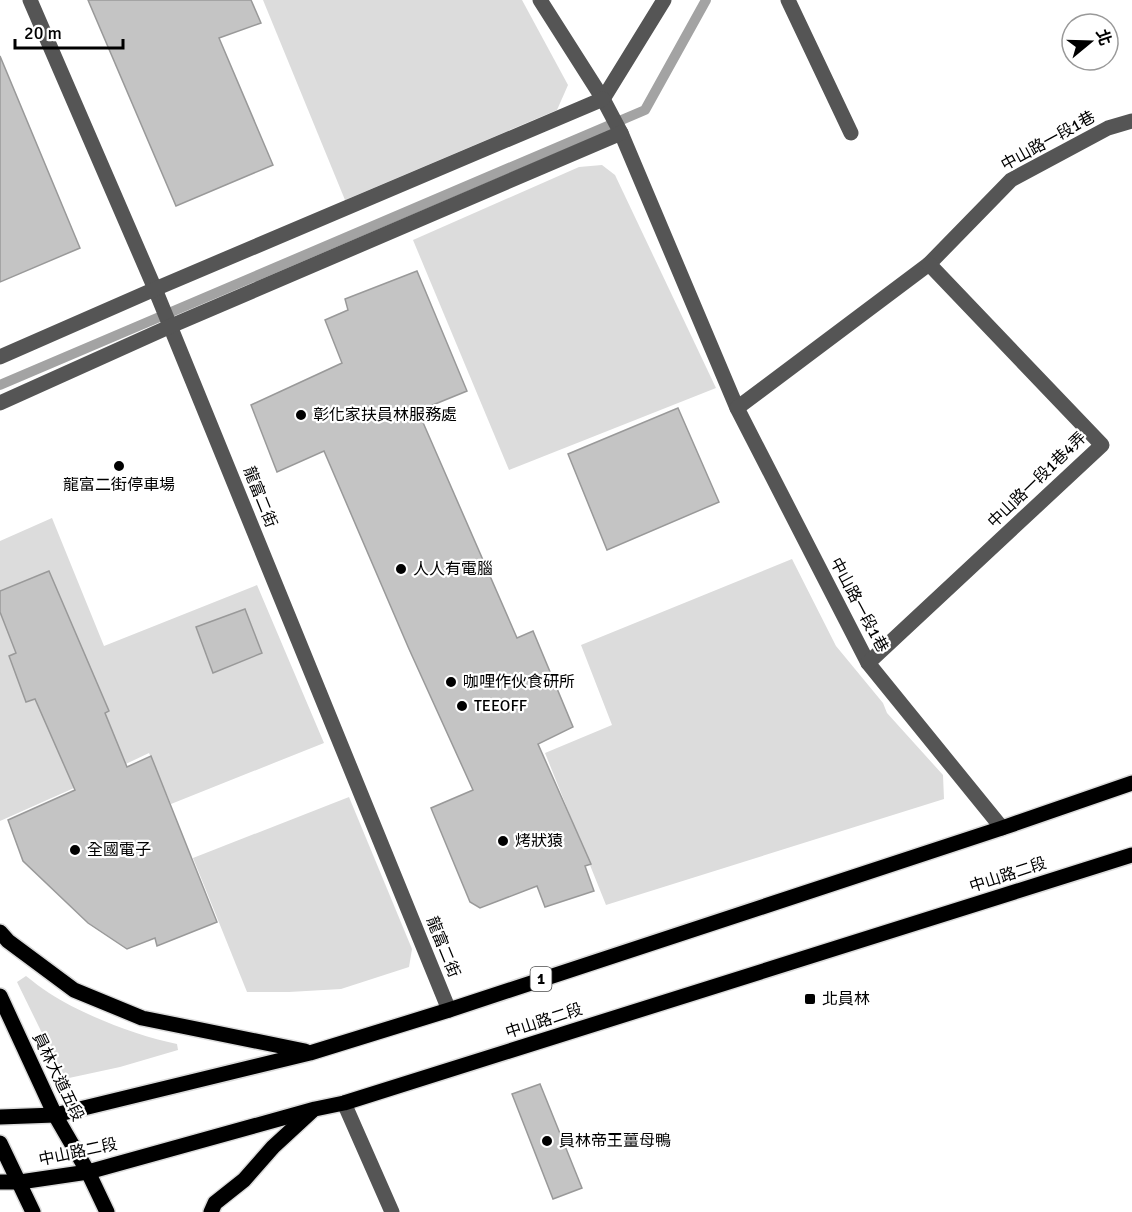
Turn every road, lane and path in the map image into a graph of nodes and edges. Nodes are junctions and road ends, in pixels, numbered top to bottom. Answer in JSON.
{"nodes":[{"id":1,"x":30,"y":0,"type":"edge"},
{"id":2,"x":540,"y":0,"type":"edge"},
{"id":3,"x":664,"y":0,"type":"edge"},
{"id":4,"x":788,"y":0,"type":"edge"},
{"id":5,"x":603,"y":99,"type":"junction"},
{"id":6,"x":1132,"y":121,"type":"edge"},
{"id":7,"x":621,"y":133,"type":"junction"},
{"id":8,"x":851,"y":133,"type":"dead end"},
{"id":9,"x":929,"y":264,"type":"junction"},
{"id":10,"x":156,"y":289,"type":"junction"},
{"id":11,"x":171,"y":326,"type":"junction"},
{"id":12,"x":0,"y":357,"type":"edge"},
{"id":13,"x":0,"y":403,"type":"edge"},
{"id":14,"x":737,"y":408,"type":"junction"},
{"id":15,"x":868,"y":663,"type":"junction"},
{"id":16,"x":1132,"y":783,"type":"edge"},
{"id":17,"x":1002,"y":828,"type":"junction"},
{"id":18,"x":1132,"y":855,"type":"edge"},
{"id":19,"x":0,"y":932,"type":"edge"},
{"id":20,"x":0,"y":996,"type":"edge"},
{"id":21,"x":449,"y":1010,"type":"junction"},
{"id":22,"x":310,"y":1053,"type":"junction"},
{"id":23,"x":344,"y":1103,"type":"junction"},
{"id":24,"x":315,"y":1109,"type":"junction"},
{"id":25,"x":55,"y":1115,"type":"junction"},
{"id":26,"x":0,"y":1118,"type":"edge"},
{"id":27,"x":0,"y":1143,"type":"edge"},
{"id":28,"x":88,"y":1172,"type":"junction"},
{"id":29,"x":0,"y":1182,"type":"edge"},
{"id":30,"x":20,"y":1182,"type":"junction"},
{"id":31,"x":0,"y":1190,"type":"edge"},
{"id":32,"x":33,"y":1212,"type":"edge"},
{"id":33,"x":107,"y":1212,"type":"edge"},
{"id":34,"x":211,"y":1212,"type":"edge"},
{"id":35,"x":392,"y":1212,"type":"edge"}],
"edges":[{"from":1,"to":10,"type":"street","name":"龍富二街"},
{"from":2,"to":5,"type":"street","name":"中山路一段1巷"},
{"from":3,"to":5,"type":"street"},
{"from":4,"to":8,"type":"street"},
{"from":5,"to":7,"type":"street","name":"中山路一段1巷"},
{"from":5,"to":10,"type":"street"},
{"from":6,"to":9,"type":"street","name":"中山路一段1巷"},
{"from":7,"to":11,"type":"street"},
{"from":7,"to":14,"type":"street","name":"中山路一段1巷"},
{"from":9,"to":14,"type":"street","name":"中山路一段1巷"},
{"from":9,"to":15,"type":"street","name":"中山路一段1巷4弄"},
{"from":10,"to":11,"type":"street","name":"龍富二街"},
{"from":10,"to":12,"type":"street"},
{"from":11,"to":13,"type":"street"},
{"from":11,"to":21,"type":"street","name":"龍富二街"},
{"from":14,"to":15,"type":"street","name":"中山路一段1巷"},
{"from":15,"to":17,"type":"street","name":"中山路一段1巷"},
{"from":16,"to":17,"type":"main road","number":"1"},
{"from":17,"to":21,"type":"main road","number":"1"},
{"from":18,"to":23,"type":"main road","name":"中山路二段"},
{"from":19,"to":22,"type":"main road"},
{"from":20,"to":25,"type":"main road","name":"員林大道五段"},
{"from":21,"to":22,"type":"main road","number":"1"},
{"from":22,"to":25,"type":"main road","number":"1"},
{"from":23,"to":24,"type":"main road","name":"中山路二段"},
{"from":23,"to":35,"type":"street"},
{"from":24,"to":28,"type":"main road","name":"中山路二段"},
{"from":24,"to":34,"type":"main road"},
{"from":25,"to":26,"type":"main road","number":"1"},
{"from":25,"to":28,"type":"main road","name":"員林大道五段"},
{"from":27,"to":30,"type":"main road"},
{"from":28,"to":30,"type":"main road","name":"中山路二段"},
{"from":28,"to":33,"type":"main road","name":"員林大道五段"},
{"from":29,"to":30,"type":"main road"},
{"from":30,"to":31,"type":"street","name":"中山路二段"},
{"from":30,"to":32,"type":"main road"}]}
